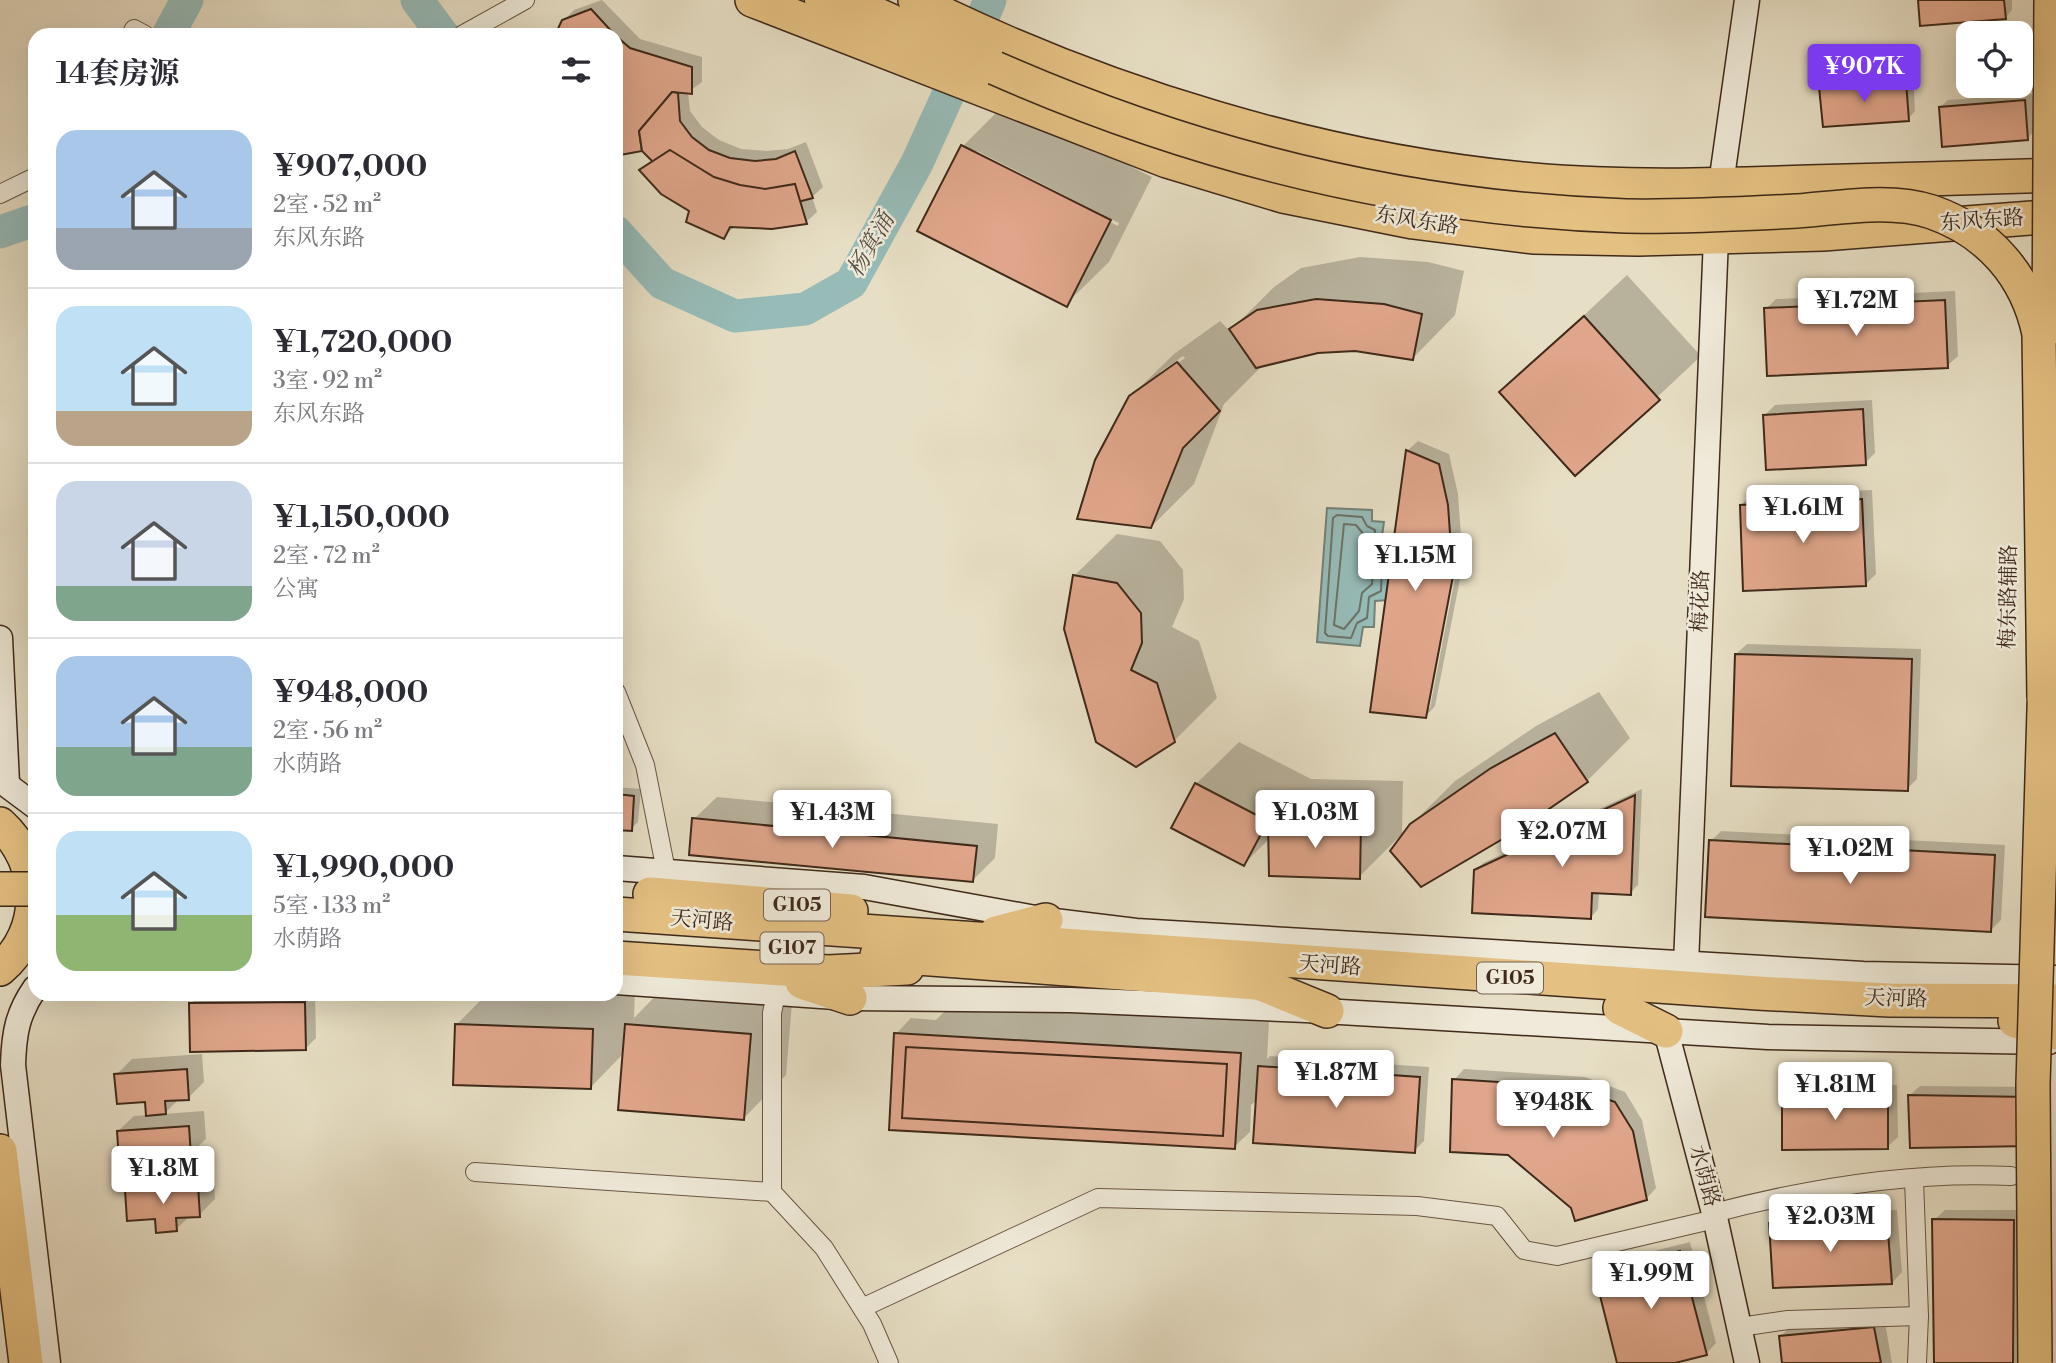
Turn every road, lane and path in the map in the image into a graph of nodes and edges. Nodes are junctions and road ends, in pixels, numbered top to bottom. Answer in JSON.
{"nodes":[{"id":1,"x":525,"y":0,"type":"edge"},
{"id":2,"x":752,"y":0,"type":"edge"},
{"id":3,"x":819,"y":0,"type":"edge"},
{"id":4,"x":845,"y":0,"type":"edge"},
{"id":5,"x":900,"y":0,"type":"edge"},
{"id":6,"x":915,"y":0,"type":"edge"},
{"id":7,"x":1747,"y":0,"type":"edge"},
{"id":8,"x":2039,"y":0,"type":"edge"},
{"id":9,"x":2051,"y":0,"type":"edge"},
{"id":10,"x":954,"y":19,"type":"junction"},
{"id":11,"x":473,"y":28,"type":"edge"},
{"id":12,"x":960,"y":78,"type":"junction"},
{"id":13,"x":2046,"y":175,"type":"edge"},
{"id":14,"x":28,"y":180,"type":"edge"},
{"id":15,"x":1721,"y":184,"type":"junction"},
{"id":16,"x":0,"y":194,"type":"edge"},
{"id":17,"x":2048,"y":216,"type":"edge"},
{"id":18,"x":1716,"y":238,"type":"junction"},
{"id":19,"x":2056,"y":454,"type":"edge"},
{"id":20,"x":0,"y":638,"type":"edge"},
{"id":21,"x":2044,"y":698,"type":"junction"},
{"id":22,"x":623,"y":710,"type":"edge"},
{"id":23,"x":3,"y":782,"type":"edge"},
{"id":24,"x":28,"y":801,"type":"edge"},
{"id":25,"x":0,"y":824,"type":"edge"},
{"id":26,"x":28,"y":843,"type":"edge"},
{"id":27,"x":28,"y":864,"type":"edge"},
{"id":28,"x":623,"y":870,"type":"edge"},
{"id":29,"x":668,"y":883,"type":"junction"},
{"id":30,"x":0,"y":889,"type":"edge"},
{"id":31,"x":28,"y":889,"type":"edge"},
{"id":32,"x":623,"y":891,"type":"edge"},
{"id":33,"x":0,"y":909,"type":"edge"},
{"id":34,"x":28,"y":909,"type":"edge"},
{"id":35,"x":623,"y":915,"type":"edge"},
{"id":36,"x":1046,"y":920,"type":"junction"},
{"id":37,"x":28,"y":926,"type":"edge"},
{"id":38,"x":623,"y":935,"type":"edge"},
{"id":39,"x":972,"y":950,"type":"junction"},
{"id":40,"x":28,"y":954,"type":"edge"},
{"id":41,"x":623,"y":959,"type":"edge"},
{"id":42,"x":1686,"y":964,"type":"junction"},
{"id":43,"x":1,"y":970,"type":"edge"},
{"id":44,"x":769,"y":981,"type":"junction"},
{"id":45,"x":623,"y":982,"type":"edge"},
{"id":46,"x":1261,"y":984,"type":"junction"},
{"id":47,"x":28,"y":993,"type":"edge"},
{"id":48,"x":2047,"y":993,"type":"edge"},
{"id":49,"x":28,"y":998,"type":"edge"},
{"id":50,"x":850,"y":998,"type":"joint"},
{"id":51,"x":1620,"y":1008,"type":"junction"},
{"id":52,"x":1327,"y":1011,"type":"junction"},
{"id":53,"x":0,"y":1013,"type":"edge"},
{"id":54,"x":2015,"y":1021,"type":"junction"},
{"id":55,"x":1666,"y":1031,"type":"junction"},
{"id":56,"x":2056,"y":1032,"type":"edge"},
{"id":57,"x":2056,"y":1042,"type":"edge"},
{"id":58,"x":0,"y":1151,"type":"edge"},
{"id":59,"x":475,"y":1172,"type":"dead end"},
{"id":60,"x":2011,"y":1176,"type":"dead end"},
{"id":61,"x":1914,"y":1179,"type":"junction"},
{"id":62,"x":772,"y":1192,"type":"junction"},
{"id":63,"x":1714,"y":1216,"type":"junction"},
{"id":64,"x":862,"y":1308,"type":"junction"},
{"id":65,"x":1919,"y":1316,"type":"junction"},
{"id":66,"x":0,"y":1319,"type":"edge"},
{"id":67,"x":1740,"y":1327,"type":"junction"},
{"id":68,"x":5,"y":1363,"type":"edge"},
{"id":69,"x":26,"y":1363,"type":"edge"},
{"id":70,"x":48,"y":1363,"type":"edge"},
{"id":71,"x":889,"y":1363,"type":"edge"},
{"id":72,"x":1748,"y":1363,"type":"edge"},
{"id":73,"x":1917,"y":1363,"type":"edge"},
{"id":74,"x":2035,"y":1363,"type":"edge"}],
"edges":[{"from":1,"to":11,"type":"street"},
{"from":2,"to":12,"type":"highway"},
{"from":3,"to":12,"type":"main road","name":"东风东路"},
{"from":4,"to":21,"type":"highway","bridge":true},
{"from":5,"to":10,"type":"main road","name":"东风东路"},
{"from":6,"to":10,"type":"highway"},
{"from":7,"to":15,"type":"main road"},
{"from":8,"to":13,"type":"street"},
{"from":9,"to":21,"type":"highway","bridge":true},
{"from":10,"to":15,"type":"highway","name":"东风东路"},
{"from":12,"to":18,"type":"highway","name":"东风东路"},
{"from":13,"to":15,"type":"highway","name":"东风东路"},
{"from":14,"to":16,"type":"street"},
{"from":17,"to":18,"type":"highway","name":"东风东路"},
{"from":17,"to":48,"type":"street","name":"梅东路辅路"},
{"from":18,"to":42,"type":"main road","name":"梅花路"},
{"from":19,"to":48,"type":"main road"},
{"from":20,"to":23,"type":"main road"},
{"from":21,"to":74,"type":"highway","bridge":true},
{"from":22,"to":29,"type":"street"},
{"from":23,"to":24,"type":"main road"},
{"from":25,"to":26,"type":"highway"},
{"from":25,"to":27,"type":"highway"},
{"from":28,"to":29,"type":"main road"},
{"from":29,"to":32,"type":"highway","number":"G105"},
{"from":29,"to":36,"type":"main road"},
{"from":29,"to":39,"type":"highway","number":"G105"},
{"from":30,"to":31,"type":"highway","bridge":true},
{"from":33,"to":34,"type":"highway"},
{"from":35,"to":39,"type":"highway","name":"天河路","number":"G107"},
{"from":36,"to":39,"type":"highway"},
{"from":36,"to":42,"type":"main road"},
{"from":37,"to":43,"type":"highway"},
{"from":38,"to":39,"type":"highway","name":"天河路","number":"G107"},
{"from":39,"to":44,"type":"highway","number":"G105"},
{"from":39,"to":46,"type":"highway","name":"天河路","number":"G105"},
{"from":39,"to":48,"type":"highway","name":"天河路","number":"G105"},
{"from":40,"to":43,"type":"highway"},
{"from":41,"to":44,"type":"highway","number":"G105"},
{"from":42,"to":48,"type":"main road"},
{"from":44,"to":45,"type":"main road"},
{"from":44,"to":50,"type":"highway"},
{"from":44,"to":62,"type":"street"},
{"from":46,"to":51,"type":"highway","name":"天河路","number":"G105"},
{"from":46,"to":52,"type":"highway"},
{"from":47,"to":53,"type":"main road"},
{"from":48,"to":54,"type":"highway","number":"G105"},
{"from":49,"to":70,"type":"main road"},
{"from":50,"to":52,"type":"main road"},
{"from":51,"to":54,"type":"highway","name":"天河路","number":"G105"},
{"from":51,"to":55,"type":"highway"},
{"from":52,"to":55,"type":"main road"},
{"from":54,"to":56,"type":"highway"},
{"from":55,"to":57,"type":"main road"},
{"from":55,"to":63,"type":"main road","name":"水荫路"},
{"from":58,"to":69,"type":"highway"},
{"from":59,"to":62,"type":"street"},
{"from":60,"to":61,"type":"street"},
{"from":61,"to":63,"type":"street"},
{"from":61,"to":65,"type":"street"},
{"from":62,"to":64,"type":"street"},
{"from":63,"to":64,"type":"street"},
{"from":63,"to":67,"type":"main road","name":"水荫路"},
{"from":64,"to":71,"type":"street"},
{"from":65,"to":67,"type":"street"},
{"from":65,"to":73,"type":"street"},
{"from":66,"to":68,"type":"highway"},
{"from":67,"to":72,"type":"main road","name":"水荫路"}]}
